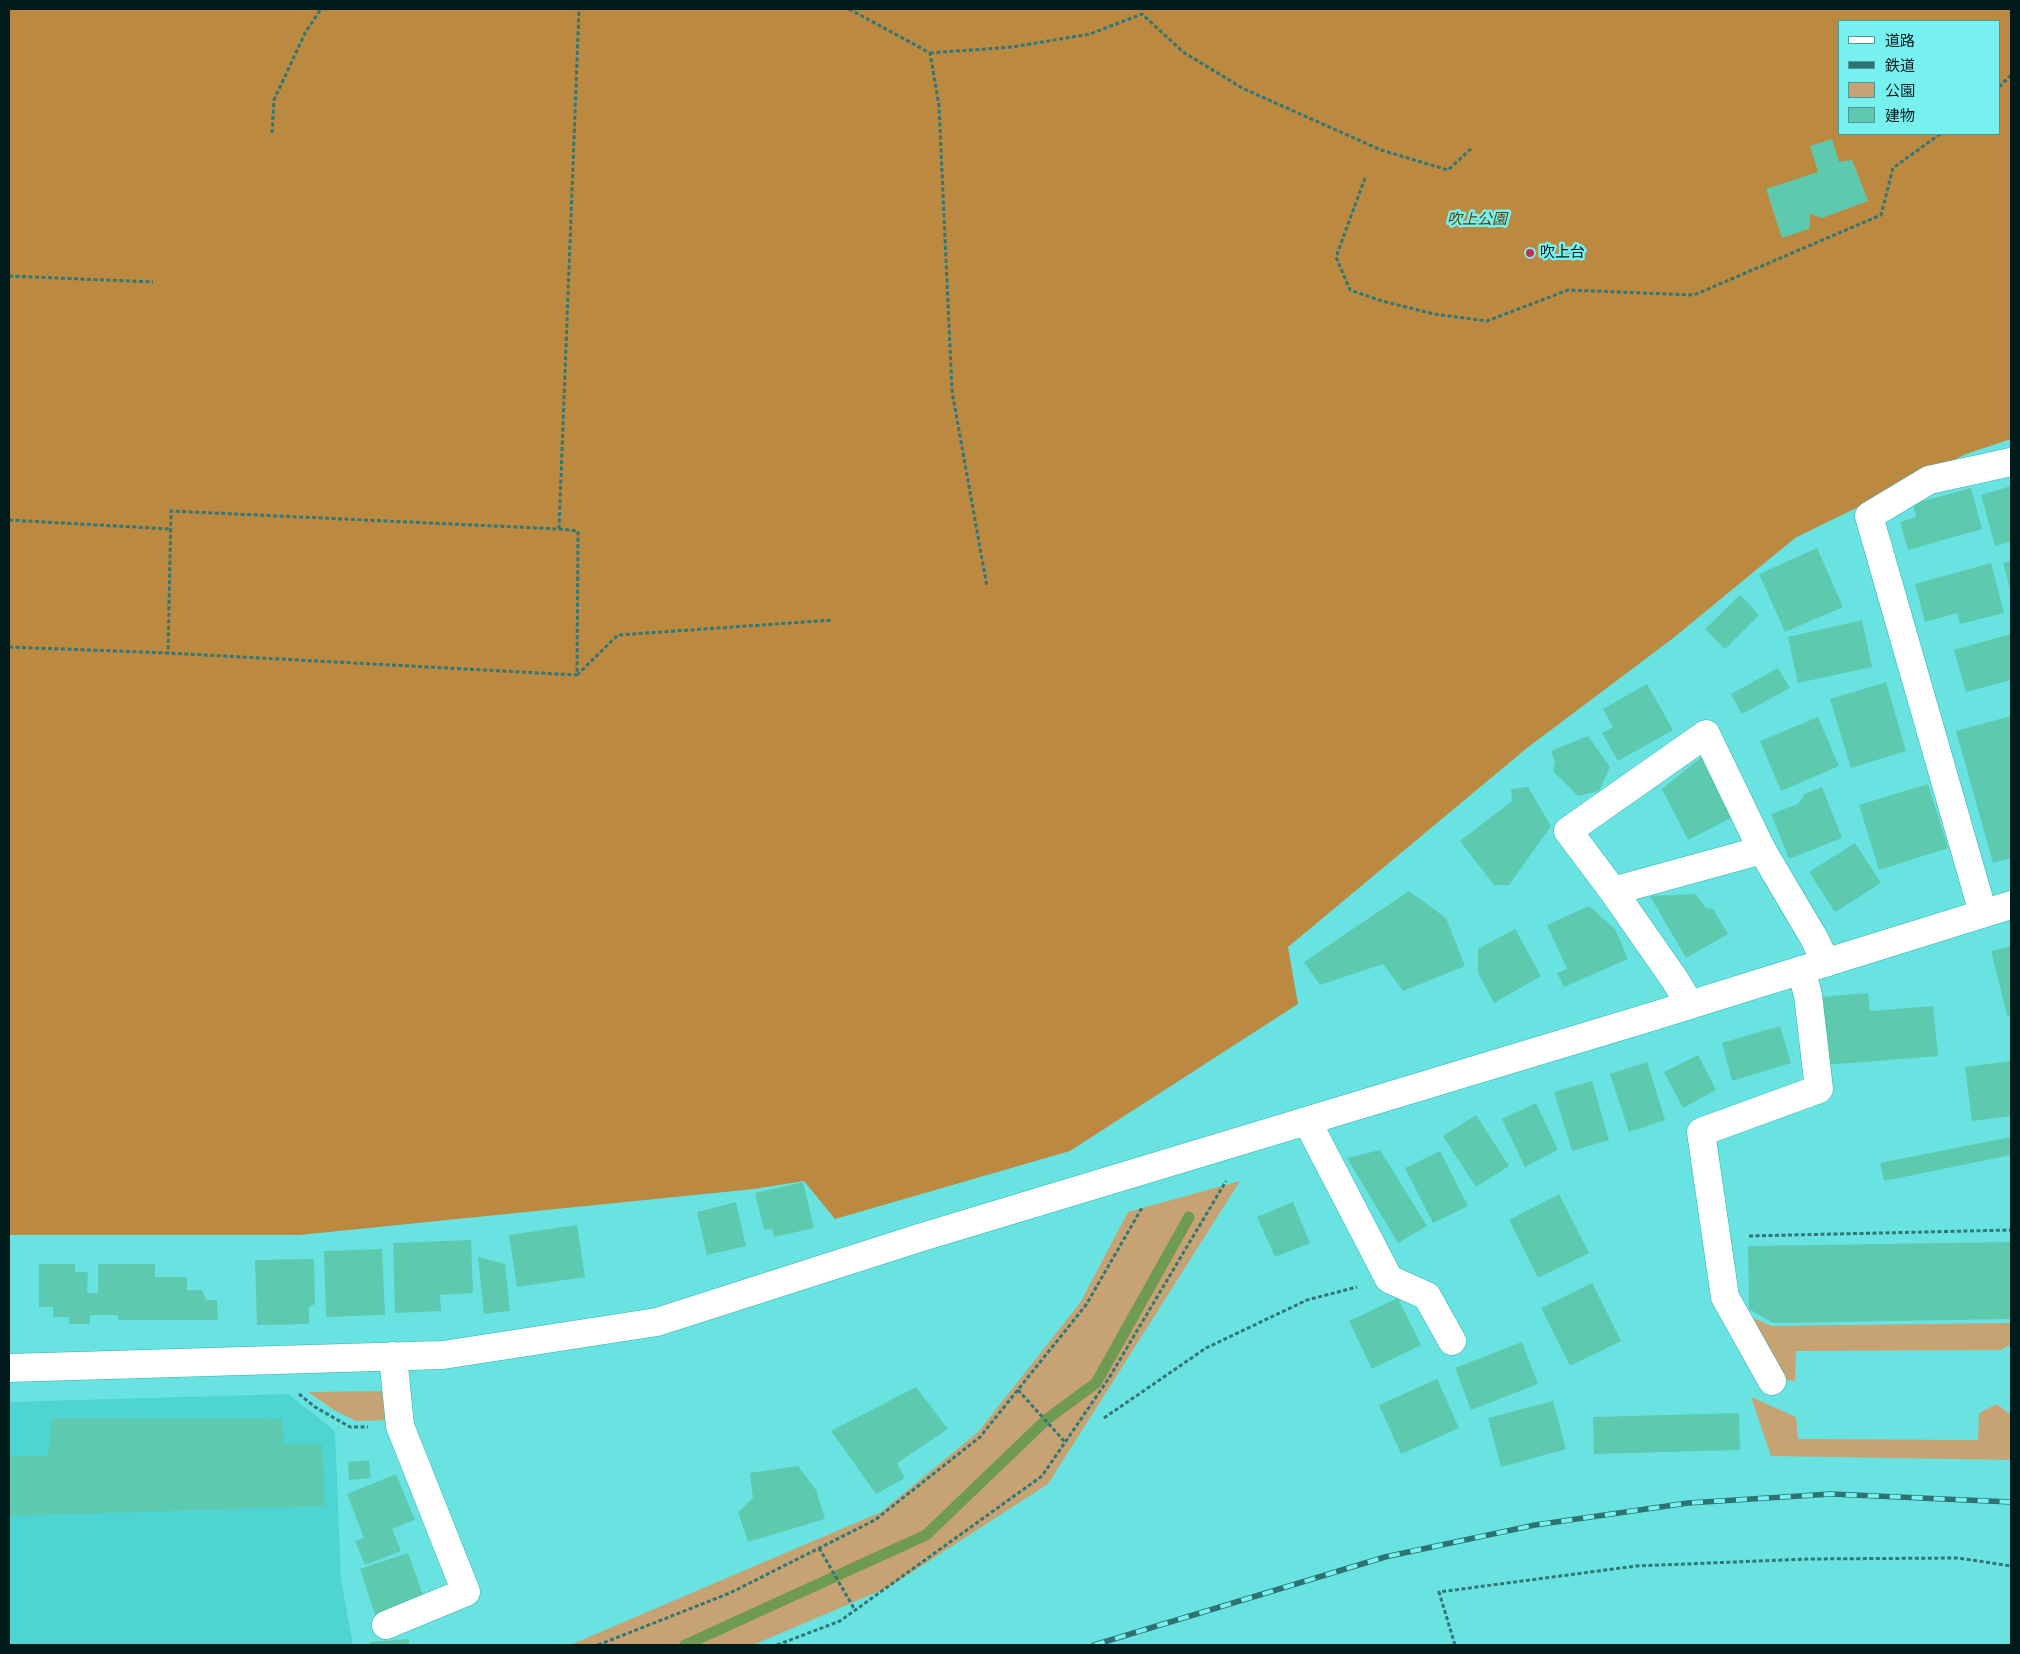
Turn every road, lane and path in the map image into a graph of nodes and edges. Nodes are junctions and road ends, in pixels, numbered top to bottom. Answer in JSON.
{"nodes":[{"id":1,"x":321,"y":9,"type":"edge"},
{"id":2,"x":579,"y":9,"type":"edge"},
{"id":3,"x":849,"y":9,"type":"edge"},
{"id":4,"x":930,"y":53,"type":"junction"},
{"id":5,"x":2011,"y":75,"type":"edge"},
{"id":6,"x":2000,"y":86,"type":"edge"},
{"id":7,"x":272,"y":133,"type":"dead end"},
{"id":8,"x":1939,"y":135,"type":"edge"},
{"id":9,"x":1473,"y":147,"type":"dead end"},
{"id":10,"x":1365,"y":178,"type":"dead end"},
{"id":11,"x":9,"y":276,"type":"edge"},
{"id":12,"x":153,"y":282,"type":"dead end"},
{"id":13,"x":2011,"y":462,"type":"edge"},
{"id":14,"x":9,"y":520,"type":"edge"},
{"id":15,"x":170,"y":529,"type":"junction"},
{"id":16,"x":558,"y":529,"type":"junction"},
{"id":17,"x":987,"y":587,"type":"dead end"},
{"id":18,"x":833,"y":620,"type":"dead end"},
{"id":19,"x":9,"y":647,"type":"edge"},
{"id":20,"x":168,"y":653,"type":"junction"},
{"id":21,"x":577,"y":675,"type":"junction"},
{"id":22,"x":1762,"y":850,"type":"junction"},
{"id":23,"x":1613,"y":890,"type":"junction"},
{"id":24,"x":2011,"y":905,"type":"edge"},
{"id":25,"x":1983,"y":914,"type":"junction"},
{"id":26,"x":1826,"y":963,"type":"junction"},
{"id":27,"x":1800,"y":970,"type":"junction"},
{"id":28,"x":1690,"y":1005,"type":"junction"},
{"id":29,"x":1306,"y":1121,"type":"junction"},
{"id":30,"x":1227,"y":1180,"type":"dead end"},
{"id":31,"x":1148,"y":1198,"type":"dead end"},
{"id":32,"x":2011,"y":1230,"type":"edge"},
{"id":33,"x":1716,"y":1237,"type":"junction"},
{"id":34,"x":1389,"y":1279,"type":"junction"},
{"id":35,"x":1452,"y":1341,"type":"dead end"},
{"id":36,"x":393,"y":1356,"type":"junction"},
{"id":37,"x":9,"y":1368,"type":"edge"},
{"id":38,"x":1772,"y":1381,"type":"dead end"},
{"id":39,"x":1018,"y":1390,"type":"junction"},
{"id":40,"x":296,"y":1391,"type":"dead end"},
{"id":41,"x":1104,"y":1418,"type":"dead end"},
{"id":42,"x":400,"y":1426,"type":"junction"},
{"id":43,"x":1063,"y":1441,"type":"junction"},
{"id":44,"x":819,"y":1548,"type":"junction"},
{"id":45,"x":2011,"y":1566,"type":"edge"},
{"id":46,"x":855,"y":1610,"type":"junction"},
{"id":47,"x":386,"y":1625,"type":"dead end"},
{"id":48,"x":598,"y":1645,"type":"edge"},
{"id":49,"x":777,"y":1645,"type":"edge"},
{"id":50,"x":1454,"y":1645,"type":"edge"}],
"edges":[{"from":1,"to":7,"type":"path"},
{"from":2,"to":16,"type":"path"},
{"from":3,"to":4,"type":"path"},
{"from":4,"to":9,"type":"path"},
{"from":4,"to":17,"type":"path"},
{"from":5,"to":6,"type":"path"},
{"from":8,"to":10,"type":"path"},
{"from":11,"to":12,"type":"path"},
{"from":13,"to":25,"type":"street"},
{"from":14,"to":15,"type":"path"},
{"from":15,"to":16,"type":"path"},
{"from":15,"to":20,"type":"path"},
{"from":16,"to":21,"type":"path"},
{"from":18,"to":21,"type":"path"},
{"from":19,"to":20,"type":"path"},
{"from":20,"to":21,"type":"path"},
{"from":22,"to":23,"type":"street"},
{"from":22,"to":23,"type":"street"},
{"from":22,"to":26,"type":"street"},
{"from":23,"to":28,"type":"street"},
{"from":24,"to":25,"type":"street"},
{"from":25,"to":26,"type":"street"},
{"from":26,"to":27,"type":"street"},
{"from":27,"to":28,"type":"street"},
{"from":27,"to":33,"type":"street"},
{"from":28,"to":29,"type":"street"},
{"from":29,"to":34,"type":"street"},
{"from":29,"to":36,"type":"street"},
{"from":30,"to":43,"type":"path"},
{"from":31,"to":39,"type":"path"},
{"from":32,"to":33,"type":"path"},
{"from":33,"to":38,"type":"street"},
{"from":34,"to":35,"type":"street"},
{"from":34,"to":41,"type":"path"},
{"from":36,"to":37,"type":"street"},
{"from":36,"to":42,"type":"street"},
{"from":39,"to":43,"type":"path"},
{"from":39,"to":44,"type":"path"},
{"from":40,"to":42,"type":"path"},
{"from":42,"to":47,"type":"street"},
{"from":43,"to":46,"type":"path"},
{"from":44,"to":46,"type":"path"},
{"from":44,"to":48,"type":"path"},
{"from":45,"to":50,"type":"path"},
{"from":46,"to":49,"type":"path"}]}
